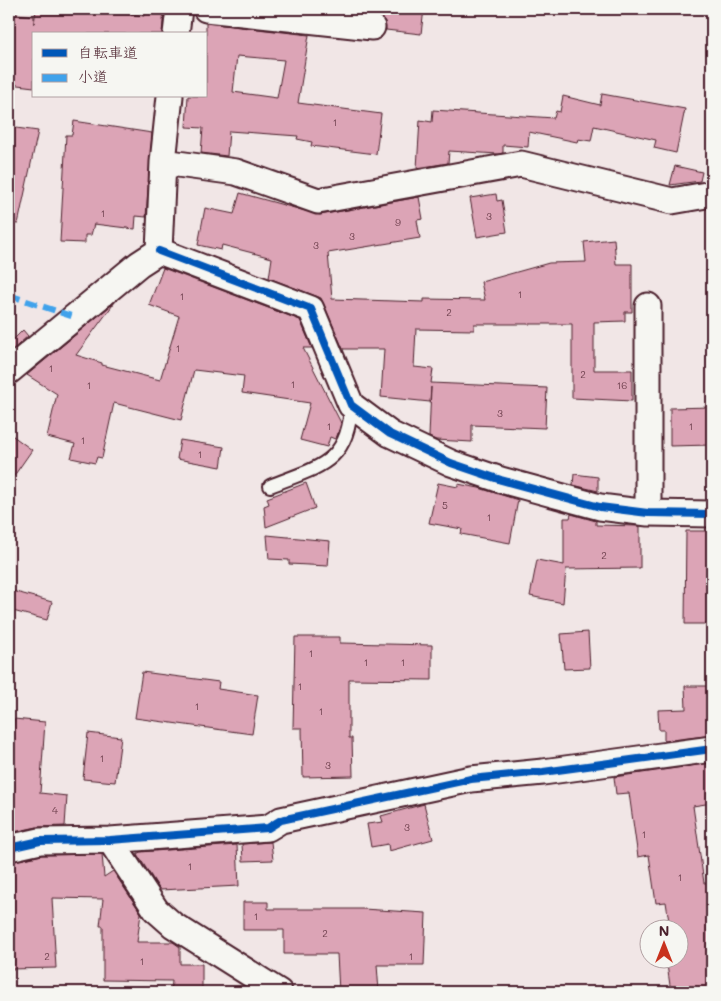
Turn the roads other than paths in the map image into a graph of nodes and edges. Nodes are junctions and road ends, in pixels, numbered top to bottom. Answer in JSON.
{"nodes":[{"id":1,"x":178,"y":9,"type":"edge"},
{"id":2,"x":206,"y":9,"type":"edge"},
{"id":3,"x":372,"y":27,"type":"dead end"},
{"id":4,"x":176,"y":32,"type":"edge"},
{"id":5,"x":170,"y":98,"type":"edge"},
{"id":6,"x":163,"y":162,"type":"junction"},
{"id":7,"x":712,"y":194,"type":"edge"},
{"id":8,"x":159,"y":251,"type":"junction"},
{"id":9,"x":648,"y":306,"type":"dead end"},
{"id":10,"x":9,"y":371,"type":"edge"},
{"id":11,"x":351,"y":405,"type":"junction"},
{"id":12,"x":270,"y":486,"type":"dead end"},
{"id":13,"x":648,"y":512,"type":"junction"},
{"id":14,"x":712,"y":514,"type":"edge"},
{"id":15,"x":712,"y":749,"type":"edge"},
{"id":16,"x":110,"y":840,"type":"junction"},
{"id":17,"x":9,"y":848,"type":"edge"},
{"id":18,"x":279,"y":992,"type":"edge"}],
"edges":[{"from":1,"to":4,"type":"street"},
{"from":2,"to":3,"type":"street"},
{"from":5,"to":6,"type":"street"},
{"from":6,"to":7,"type":"street"},
{"from":6,"to":8,"type":"street"},
{"from":8,"to":10,"type":"street"},
{"from":8,"to":11,"type":"street"},
{"from":9,"to":13,"type":"street"},
{"from":11,"to":12,"type":"lane"},
{"from":11,"to":13,"type":"street"},
{"from":13,"to":14,"type":"street"},
{"from":15,"to":16,"type":"street"},
{"from":16,"to":17,"type":"street"},
{"from":16,"to":18,"type":"street"}]}
